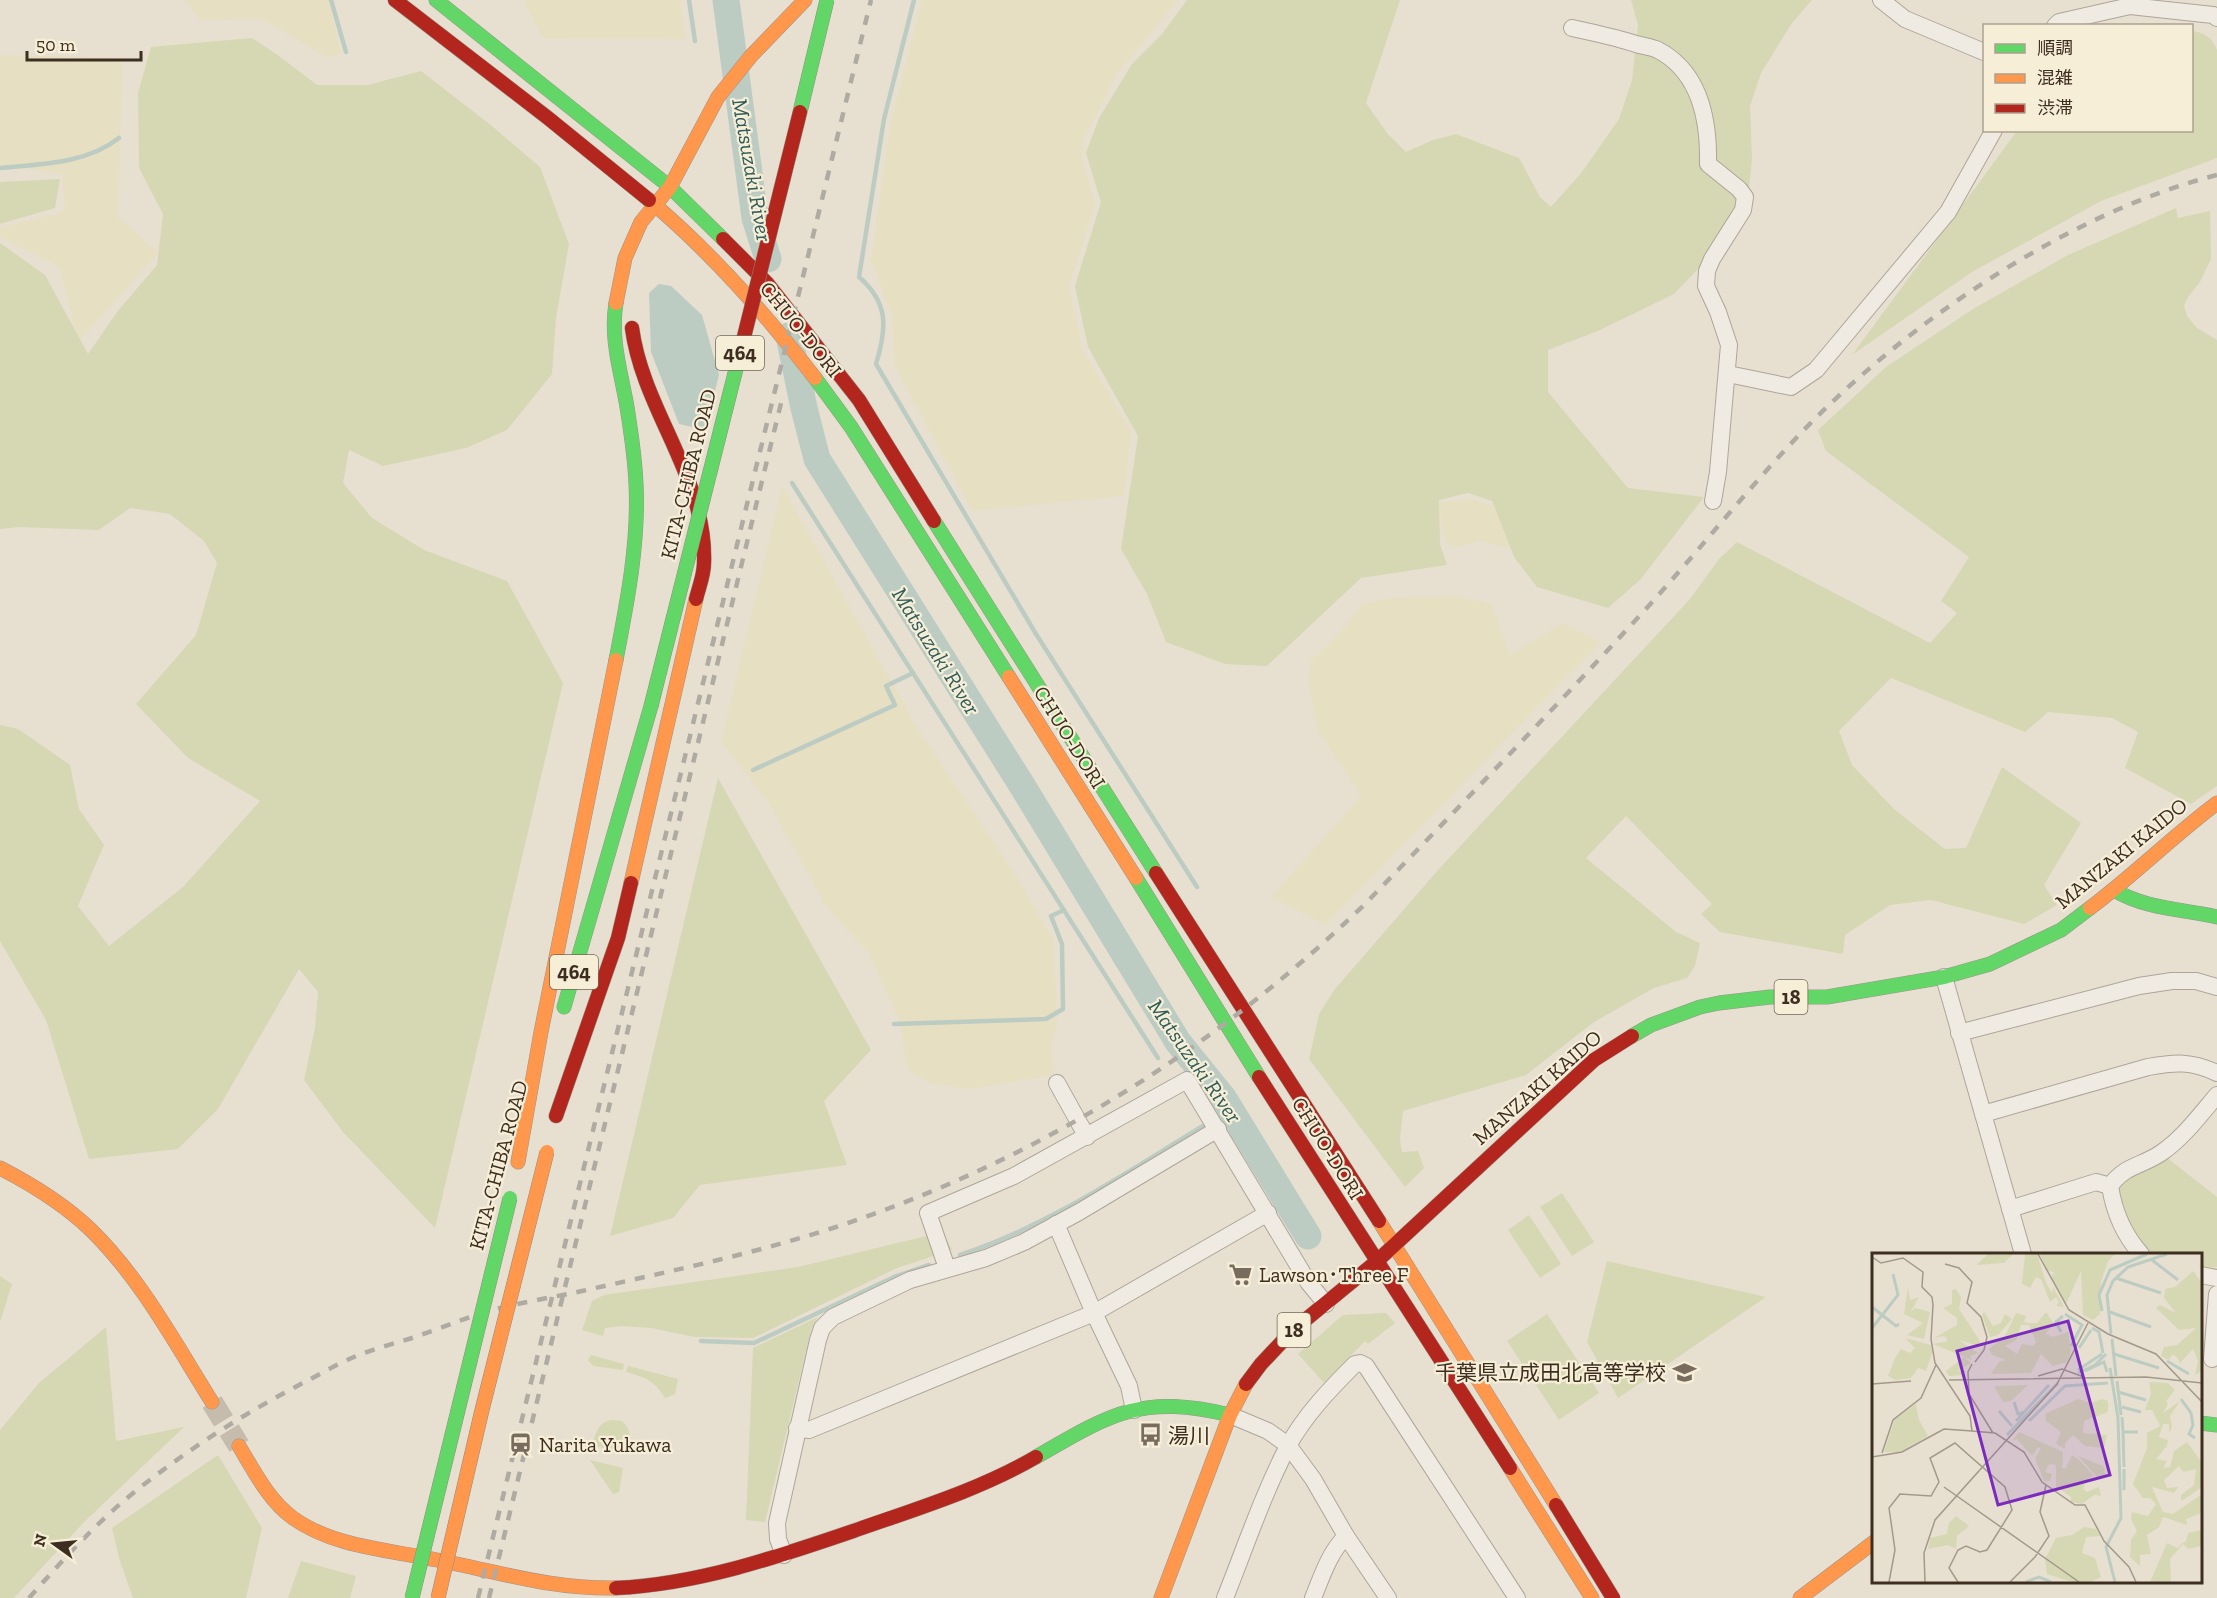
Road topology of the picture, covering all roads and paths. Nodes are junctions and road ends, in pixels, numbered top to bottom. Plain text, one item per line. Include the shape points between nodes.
1 (395, 0) edge
2 (436, 0) edge
3 (806, 0) edge
4 (827, 0) edge
5 (1881, 0) edge
6 (2151, 5) edge
7 (2217, 18) edge
8 (2057, 24) edge
9 (1572, 28) dead end
10 (1983, 52) edge
11 (1993, 132) edge
12 (670, 187) junction
13 (654, 206) junction
14 (652, 228) dead end
15 (632, 315) dead end
16 (1728, 374) junction
17 (1713, 501) dead end
18 (639, 748) junction
19 (2217, 802) edge
20 (2114, 890) junction
21 (2217, 917) edge
22 (601, 931) dead end
23 (590, 977) dead end
24 (1944, 977) junction
25 (2217, 987) edge
26 (561, 1017) dead end
27 (1959, 1033) junction
28 (554, 1039) dead end
29 (2217, 1073) edge
30 (1057, 1083) dead end
31 (2217, 1095) edge
32 (1983, 1114) junction
33 (1218, 1129) junction
34 (1087, 1137) junction
35 (548, 1148) dead end
36 (0, 1168) edge
37 (2110, 1186) junction
38 (511, 1193) dead end
39 (2010, 1209) junction
40 (1268, 1213) junction
41 (1056, 1224) junction
42 (1394, 1244) junction
43 (2023, 1253) edge
44 (2140, 1253) edge
45 (1377, 1262) junction
46 (947, 1268) junction
47 (2202, 1275) edge
48 (2217, 1278) edge
49 (2217, 1294) edge
50 (1326, 1304) junction
51 (1094, 1313) junction
52 (2210, 1359) edge
53 (212, 1402) tunnel mouth
54 (1134, 1410) junction
55 (1230, 1415) junction
56 (2202, 1423) edge
57 (2217, 1425) edge
58 (797, 1428) junction
59 (1288, 1445) junction
60 (239, 1446) tunnel mouth
61 (1346, 1536) junction
62 (1872, 1544) edge
63 (784, 1555) junction
64 (412, 1598) edge
65 (438, 1598) edge
66 (1161, 1598) edge
67 (1225, 1598) edge
68 (1313, 1598) edge
69 (1388, 1598) edge
70 (1517, 1598) edge
71 (1592, 1598) edge
72 (1613, 1598) edge
73 (1800, 1598) edge

1 - 13 main road, CHUO-DORI
2 - 12 main road, CHUO-DORI
3 - 12 main road via 751,56 718,97
4 - 18 main road, KITA-CHIBA ROAD / 464, bridge
5 - 10 street via 1905,19
6 - 7 street
6 - 8 street via 2130,6
9 - 16 street via 1658,50 1679,65 1695,88 1706,123 1708,164 1744,197 1743,210 1707,271 1706,286 1729,345
11 - 16 street via 1948,212 1816,370 1791,387
12 - 13 main road
12 - 42 main road, CHUO-DORI via 767,283 859,400 1058,720
13 - 14 main road
13 - 28 main road, KITA-CHIBA ROAD via 641,222 625,258 615,307 615,352 627,407 636,484 627,603 517,1167
13 - 45 main road, CHUO-DORI via 698,243 760,309 851,427
15 - 23 main road, KITA-CHIBA ROAD / 464, bridge via 633,349 694,492 703,532 704,565 618,938 555,1120
16 - 17 street
18 - 22 main road, KITA-CHIBA ROAD / 464 via 626,828
18 - 26 main road, KITA-CHIBA ROAD / 464
19 - 20 main road, MANZAKI KAIDO / 18
20 - 21 main road via 2134,903
20 - 24 main road, MANZAKI KAIDO / 18 via 2061,930 1990,964
24 - 27 street
24 - 42 main road, MANZAKI KAIDO / 18 via 1827,997 1770,997 1719,1003 1651,1025 1594,1060
25 - 27 street via 2196,981 2139,986
27 - 32 street
29 - 32 street via 2193,1063 2172,1063
30 - 34 street
31 - 37 street via 2161,1154 2118,1175
32 - 39 street
33 - 34 street via 1187,1080
33 - 40 street
33 - 41 street
34 - 46 street via 1014,1176 927,1213
35 - 65 main road, bridge
36 - 53 main road via 65,1207 99,1239 140,1290
37 - 39 street via 2096,1182
37 - 44 street via 2121,1224
38 - 64 main road, KITA-CHIBA ROAD, bridge
39 - 43 street
40 - 50 street via 1308,1282
40 - 51 street
41 - 46 street via 986,1258
41 - 51 street
42 - 45 main road, MANZAKI KAIDO / 18
42 - 72 main road, CHUO-DORI
45 - 50 main road, MANZAKI KAIDO / 18
45 - 71 main road, CHUO-DORI
46 - 58 street via 889,1290 833,1317 822,1328
47 - 48 street
49 - 52 street
50 - 55 main road, MANZAKI KAIDO / 18 via 1293,1330 1268,1357 1243,1388
51 - 54 street via 1129,1386
51 - 58 street via 809,1430
54 - 55 main road via 1178,1405
54 - 63 main road via 1108,1418 1002,1475
55 - 59 street via 1268,1431
55 - 66 main road, MANZAKI KAIDO / 18
56 - 57 main road
58 - 63 street via 777,1523
59 - 61 street
59 - 67 street
59 - 70 street via 1329,1390 1355,1364 1366,1366
60 - 63 main road via 274,1499 294,1519 321,1532 534,1582 581,1587 651,1585
61 - 68 street via 1325,1568
61 - 69 street
62 - 73 main road

